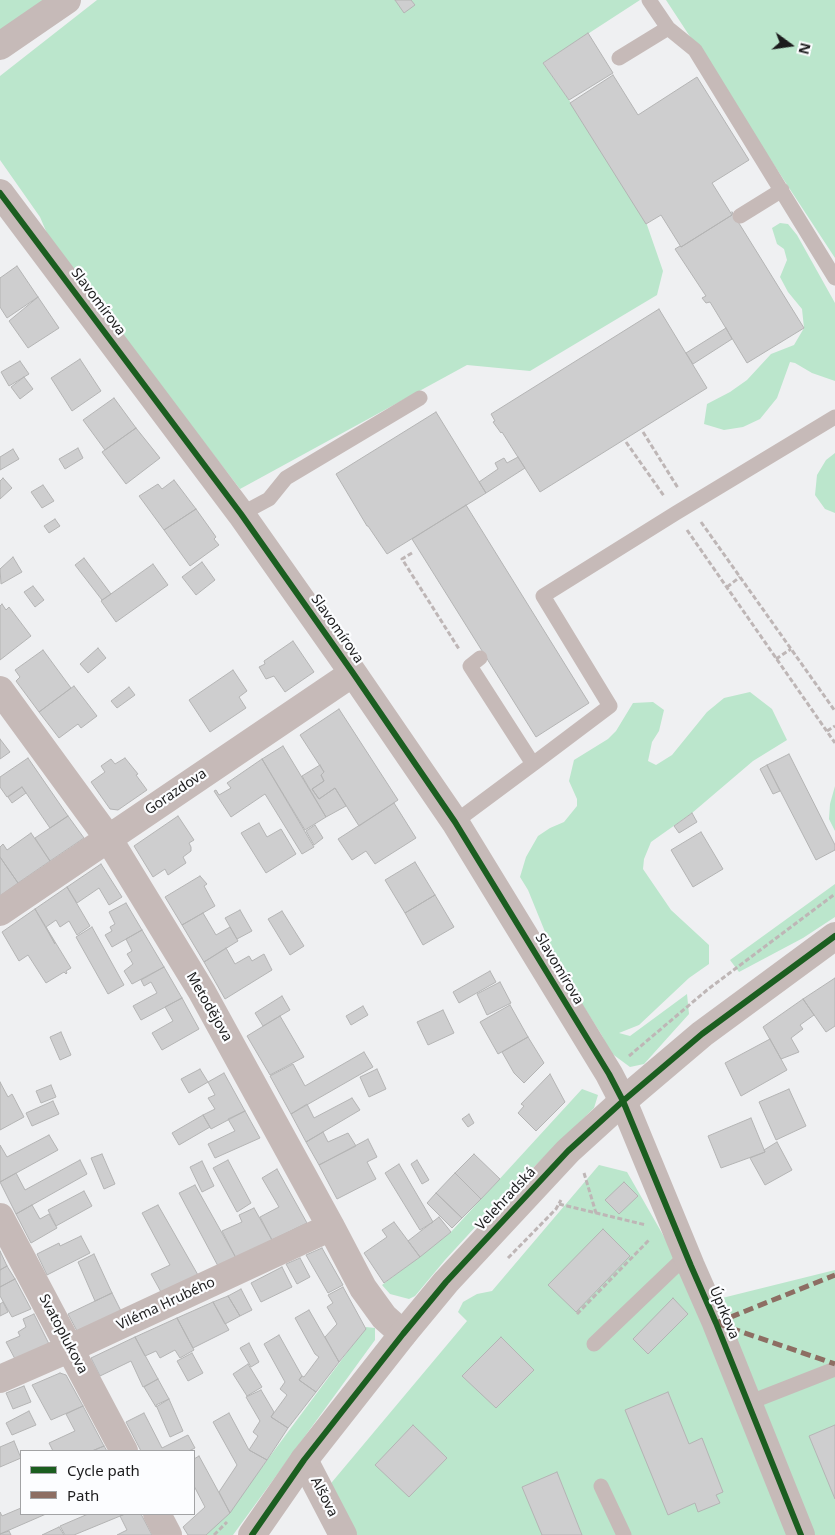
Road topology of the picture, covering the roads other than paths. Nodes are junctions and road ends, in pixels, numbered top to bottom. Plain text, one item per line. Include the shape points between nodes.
1 (67, 0) edge
2 (649, 0) edge
3 (668, 28) junction
4 (0, 46) edge
5 (619, 58) dead end
6 (782, 190) junction
7 (0, 193) edge
8 (740, 216) dead end
9 (835, 278) edge
10 (420, 398) dead end
11 (835, 417) edge
12 (241, 514) junction
13 (475, 662) road end
14 (353, 673) junction
15 (0, 690) edge
16 (533, 764) junction
17 (455, 822) junction
18 (108, 838) junction
19 (0, 912) edge
20 (835, 936) edge
21 (623, 1101) junction
22 (0, 1217) edge
23 (331, 1227) junction
24 (687, 1255) junction
25 (403, 1334) junction
26 (594, 1344) dead end
27 (71, 1348) junction
28 (835, 1369) edge
29 (0, 1379) edge
30 (748, 1403) junction
31 (123, 1450) edge
32 (304, 1460) junction
33 (601, 1486) dead end
34 (158, 1515) edge
35 (168, 1535) edge
36 (252, 1535) edge
37 (343, 1535) edge
38 (624, 1535) edge
39 (801, 1535) edge

1 - 4 street
2 - 3 lane
3 - 5 lane
3 - 6 lane via 695,50
6 - 8 lane
6 - 9 lane
7 - 12 street, Slavomírova
10 - 12 lane via 286,478 269,499
11 - 16 lane via 543,596 610,706
12 - 14 street, Slavomírova
13 - 16 lane
14 - 17 street, Slavomírova
14 - 18 street, Gorazdova
15 - 18 street, Metodějova
16 - 17 lane
17 - 21 street, Slavomírova
18 - 19 street, Gorazdova
18 - 23 street, Metodějova via 202,992
20 - 21 street, Velehradská via 702,1034
21 - 24 street, Úprkova
21 - 25 street, Velehradská via 541,1180 446,1282
22 - 27 street, Svatoplukova
23 - 25 street, Metodějova via 362,1288 384,1318
23 - 27 street, Viléma Hrubého
24 - 26 lane
24 - 30 street, Úprkova
25 - 32 street, Velehradská
27 - 29 street, Viléma Hrubého
27 - 31 street, Svatoplukova
28 - 30 lane
30 - 39 street, Úprkova
32 - 36 street, Velehradská
32 - 37 street, Alšova
33 - 38 lane
34 - 35 street

